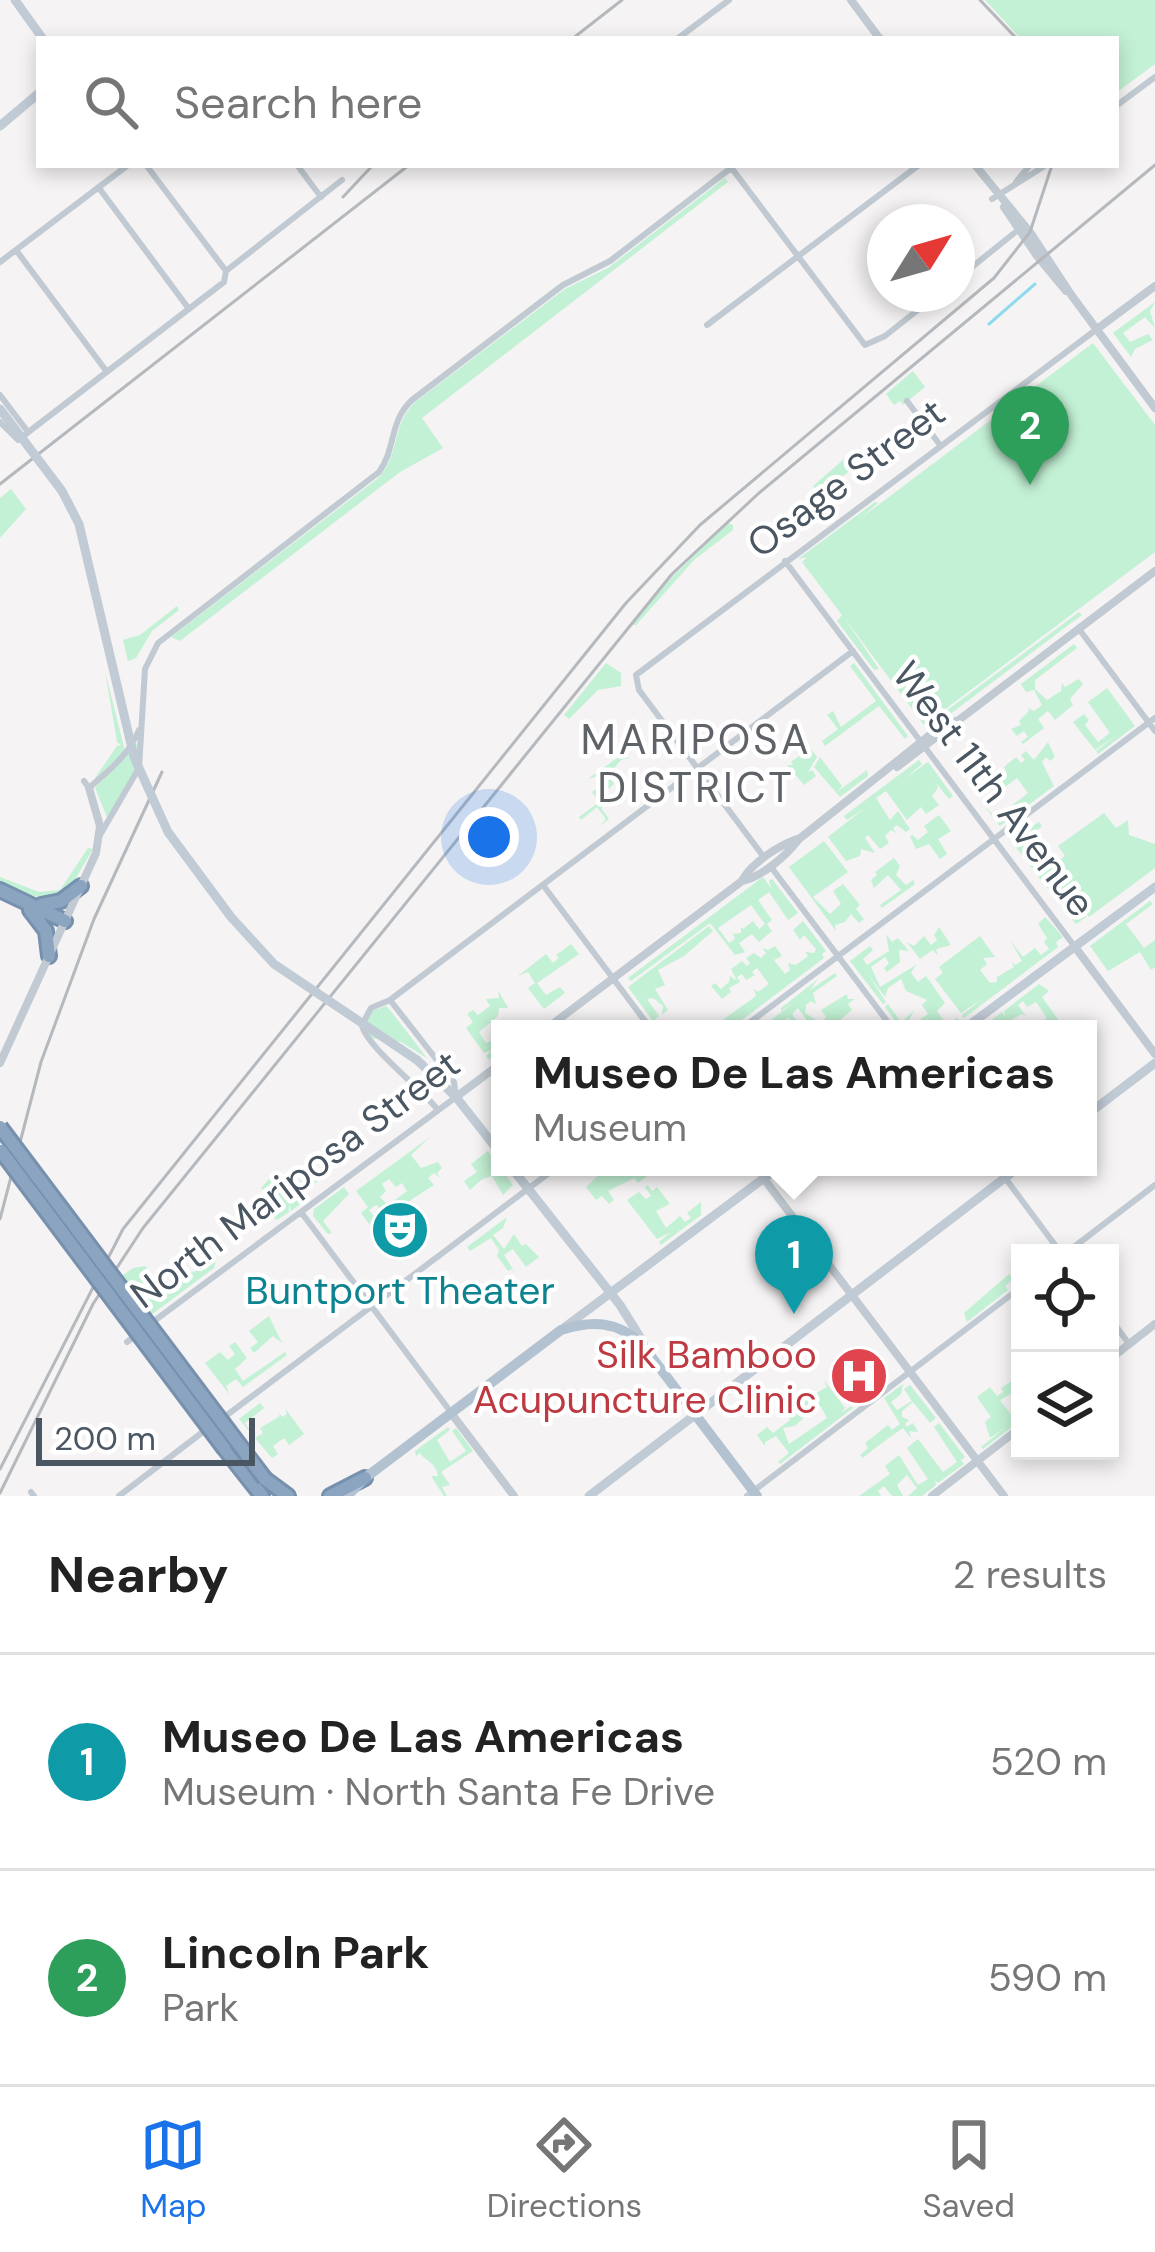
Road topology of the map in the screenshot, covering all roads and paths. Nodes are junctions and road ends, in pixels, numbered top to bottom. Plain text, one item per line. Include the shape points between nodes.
1 (15, 0) edge
2 (729, 0) edge
3 (851, 0) edge
4 (25, 6) edge
5 (41, 36) edge
6 (681, 36) edge
7 (878, 36) edge
8 (1155, 77) edge
9 (36, 96) edge
10 (1119, 104) edge
11 (0, 126) edge
12 (124, 168) edge
13 (148, 168) edge
14 (299, 168) edge
15 (727, 168) edge
16 (731, 168) edge
17 (915, 168) edge
18 (977, 168) edge
19 (1028, 168) edge
20 (1041, 168) edge
21 (342, 180) dead end
22 (1016, 182) junction
23 (98, 188) junction
24 (321, 197) junction
25 (995, 197) junction
26 (1018, 230) junction
27 (16, 250) junction
28 (798, 257) junction
29 (0, 262) edge
30 (975, 265) edge
31 (226, 271) junction
32 (1155, 286) edge
33 (1072, 296) junction
34 (189, 309) junction
35 (915, 312) edge
36 (707, 325) dead end
37 (1096, 329) junction
38 (107, 372) junction
39 (0, 395) edge
40 (907, 401) dead end
41 (1155, 408) edge
42 (0, 409) edge
43 (0, 422) edge
44 (28, 433) junction
45 (940, 446) junction
46 (785, 561) junction
47 (1155, 572) edge
48 (1078, 629) junction
49 (853, 651) junction
50 (1152, 720) edge
51 (140, 727) junction
52 (1155, 731) edge
53 (924, 745) junction
54 (697, 768) junction
55 (87, 785) joint
56 (100, 835) junction
57 (994, 839) junction
58 (768, 862) junction
59 (543, 885) junction
60 (82, 886) junction
61 (1155, 887) edge
62 (0, 894) edge
63 (26, 904) junction
64 (65, 921) junction
65 (1075, 947) junction
66 (49, 956) junction
67 (838, 956) junction
68 (613, 979) junction
69 (390, 1000) junction
70 (558, 1020) edge
71 (644, 1020) edge
72 (753, 1020) edge
73 (886, 1020) edge
74 (976, 1020) edge
75 (1155, 1058) edge
76 (0, 1064) edge
77 (491, 1071) edge
78 (456, 1097) junction
79 (1097, 1106) edge
80 (438, 1110) junction
81 (0, 1127) edge
82 (491, 1142) edge
83 (0, 1149) edge
84 (518, 1176) edge
85 (545, 1176) edge
86 (762, 1176) edge
87 (768, 1176) edge
88 (1008, 1176) edge
89 (1005, 1178) junction
90 (764, 1179) junction
91 (1155, 1185) edge
92 (528, 1189) junction
93 (301, 1212) junction
94 (1056, 1244) edge
95 (1075, 1244) edge
96 (610, 1293) junction
97 (851, 1295) junction
98 (1011, 1295) edge
99 (371, 1306) junction
100 (1155, 1324) edge
101 (561, 1330) junction
102 (1119, 1330) edge
103 (127, 1342) dead end
104 (1130, 1344) junction
105 (649, 1352) junction
106 (1119, 1352) edge
107 (910, 1372) junction
108 (451, 1413) junction
109 (696, 1414) junction
110 (1011, 1435) edge
111 (224, 1448) junction
112 (977, 1461) junction
113 (365, 1478) junction
114 (753, 1494) edge
115 (118, 1496) edge
116 (258, 1496) edge
117 (288, 1496) edge
118 (330, 1496) edge
119 (347, 1496) edge
120 (514, 1496) edge
121 (589, 1496) edge
122 (932, 1496) edge
123 (1004, 1496) edge

1 - 4 main road
2 - 6 street
3 - 7 street
4 - 5 main road
8 - 10 street
9 - 11 main road
12 - 23 street
13 - 31 street
14 - 24 street
15 - 51 street via 405,406 379,472 156,645 145,669
16 - 28 street
17 - 28 street
18 - 25 street
19 - 22 street
20 - 22 street
21 - 24 street
22 - 25 street
23 - 27 street
23 - 34 street
24 - 31 street
25 - 26 street
25 - 33 street via 1030,232
26 - 30 street
26 - 33 street
27 - 29 street
27 - 38 street
28 - 35 street via 865,346
28 - 36 street
31 - 34 street via 224,282
32 - 37 street, Osage Street
33 - 37 street
34 - 38 street
37 - 41 street
37 - 45 street, Osage Street
38 - 44 street
39 - 44 street
40 - 45 street
42 - 78 main road, bridge via 80,524 132,748 168,832 274,964 416,1060
43 - 44 street via 14,440
45 - 46 street, Osage Street
46 - 49 street, West 11th Avenue
46 - 54 street, Osage Street via 635,679
47 - 48 street
48 - 50 street
48 - 53 street
49 - 53 street, West 11th Avenue
49 - 54 street
50 - 52 street
50 - 57 street
51 - 55 street via 124,756
51 - 56 street via 137,776
53 - 57 street, West 11th Avenue
53 - 58 street
54 - 58 street
54 - 59 street
55 - 56 street
56 - 60 street
57 - 65 street, West 11th Avenue
57 - 67 street
58 - 67 street
58 - 68 street
59 - 68 street
59 - 69 street
60 - 63 highway via 55,904
60 - 64 street
61 - 65 main road
62 - 63 highway
63 - 64 highway
63 - 66 highway via 46,931
64 - 66 street
65 - 74 main road
65 - 75 street, West 11th Avenue
66 - 76 street
67 - 72 street
67 - 73 street
68 - 70 street
68 - 71 street
69 - 78 street via 454,1082
69 - 80 street via 366,1014 363,1035
75 - 79 main road
77 - 78 street, North Mariposa Street
78 - 80 street, North Mariposa Street
78 - 82 main road
80 - 93 street, North Mariposa Street
81 - 117 highway, bridge via 265,1479
83 - 111 highway, bridge
84 - 92 main road
85 - 92 street
86 - 90 street
87 - 90 main road
88 - 89 main road
89 - 94 street
89 - 97 main road
90 - 96 main road
90 - 97 street
91 - 95 street
92 - 96 main road
92 - 99 street
93 - 99 street
93 - 103 street, North Mariposa Street
96 - 101 main road
96 - 105 main road
97 - 107 street
97 - 109 main road
98 - 107 street
99 - 108 street
99 - 115 street
100 - 104 street
101 - 105 main road via 610,1324
101 - 108 main road
102 - 104 street
104 - 106 street
105 - 109 main road
107 - 112 street
107 - 114 street
108 - 113 main road
108 - 120 street
109 - 114 main road
109 - 121 main road
110 - 112 street
111 - 116 highway
111 - 116 highway
112 - 122 street
112 - 123 street
113 - 118 highway
113 - 119 main road

